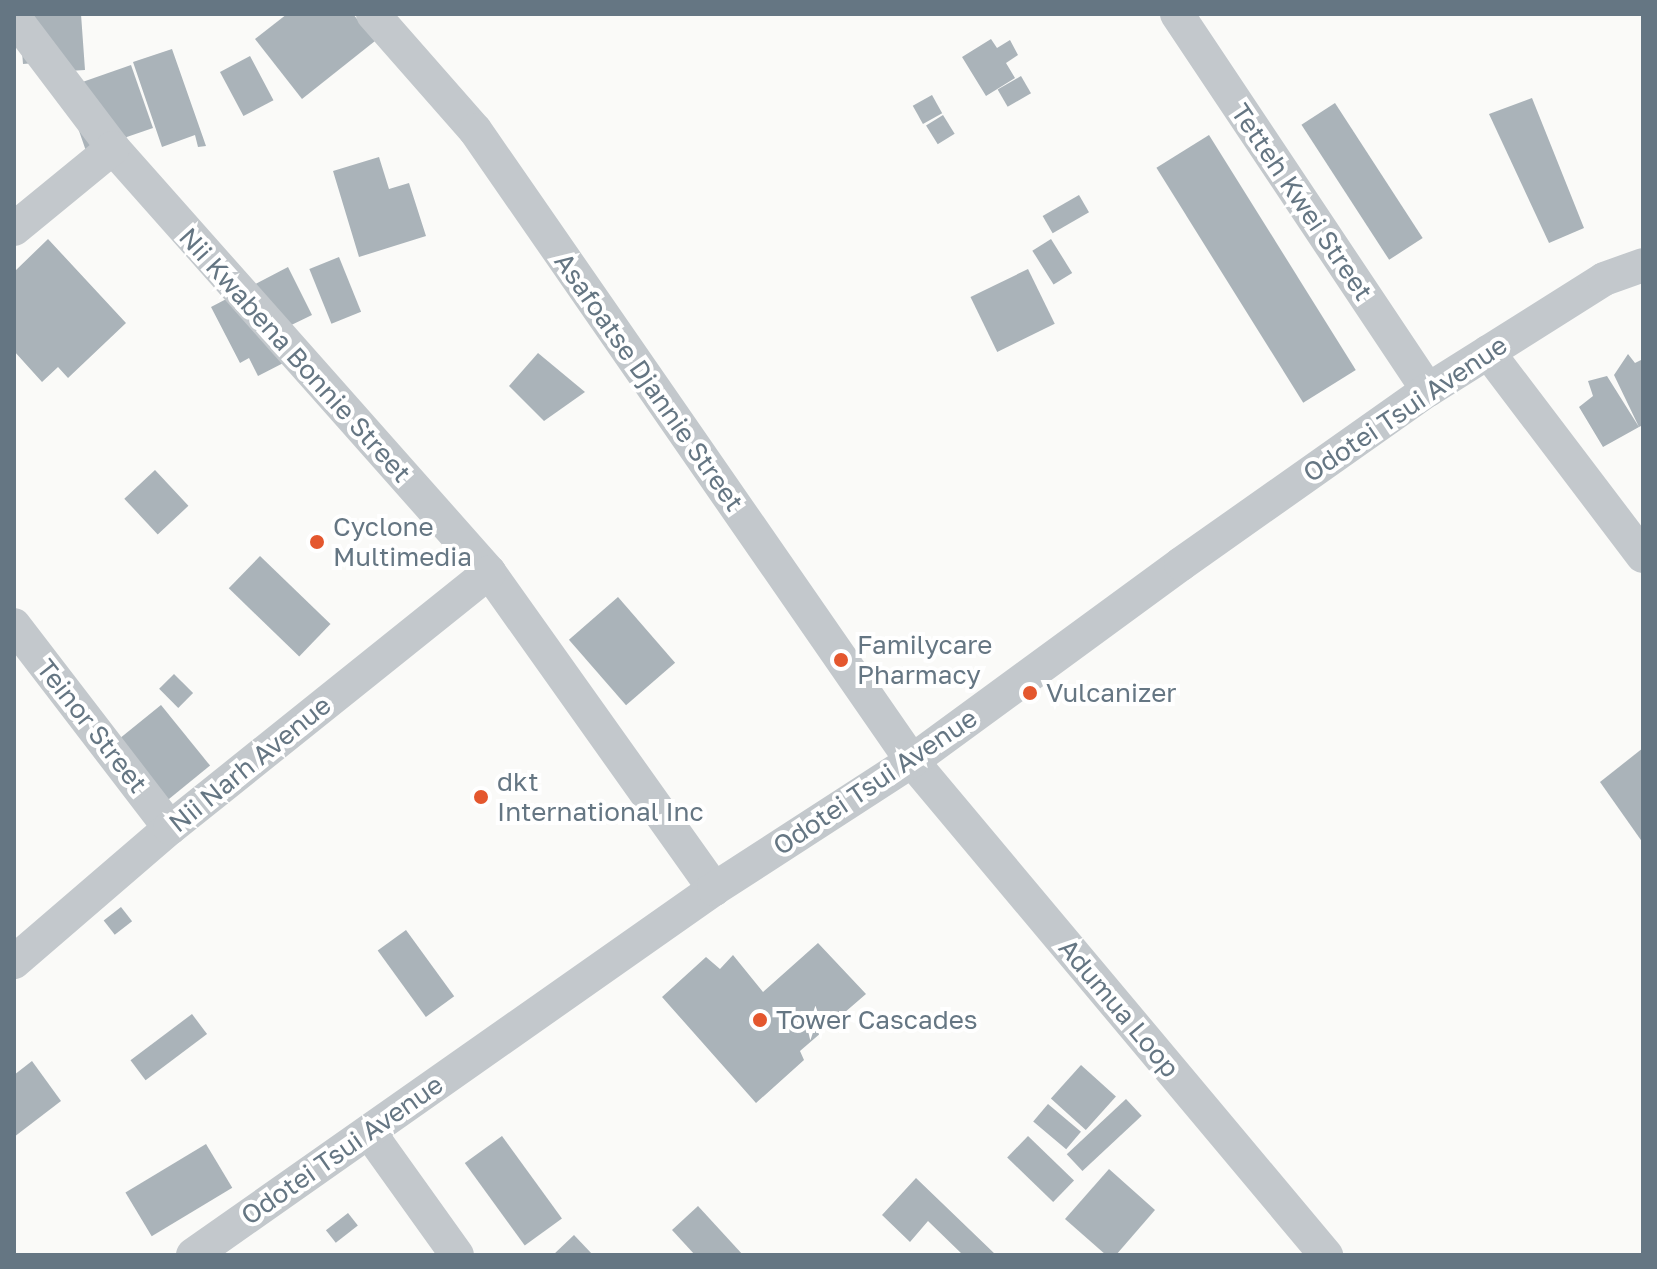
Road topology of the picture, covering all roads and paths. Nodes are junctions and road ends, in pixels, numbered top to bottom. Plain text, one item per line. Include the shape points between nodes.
1 (373, 14) edge
2 (1177, 14) edge
3 (14, 17) edge
4 (113, 148) junction
5 (14, 229) edge
6 (1643, 265) edge
7 (1488, 352) junction
8 (1428, 390) junction
9 (1643, 556) edge
10 (489, 572) junction
11 (14, 625) edge
12 (912, 761) junction
13 (170, 828) junction
14 (714, 889) junction
15 (14, 962) edge
16 (369, 1132) junction
17 (193, 1255) edge
18 (457, 1255) edge
19 (1326, 1255) edge

1 - 12 street, Asafoatse Djannie Street via 475,130
2 - 8 street, Tetteh Kwei Street
3 - 4 street, Nii Kwabena Bonnie Street
4 - 5 street
4 - 10 street, Nii Kwabena Bonnie Street
6 - 7 street, Odotei Tsui Avenue via 1604,279
7 - 8 street, Odotei Tsui Avenue
7 - 9 street
8 - 12 street, Odotei Tsui Avenue
10 - 13 street, Nii Narh Avenue
10 - 14 street, Nii Kwabena Bonnie Street
11 - 13 street, Teinor Street
12 - 14 street, Odotei Tsui Avenue
12 - 19 street, Adumua Loop
13 - 15 street, Nii Narh Avenue
14 - 16 street, Odotei Tsui Avenue
16 - 17 street, Odotei Tsui Avenue
16 - 18 street

